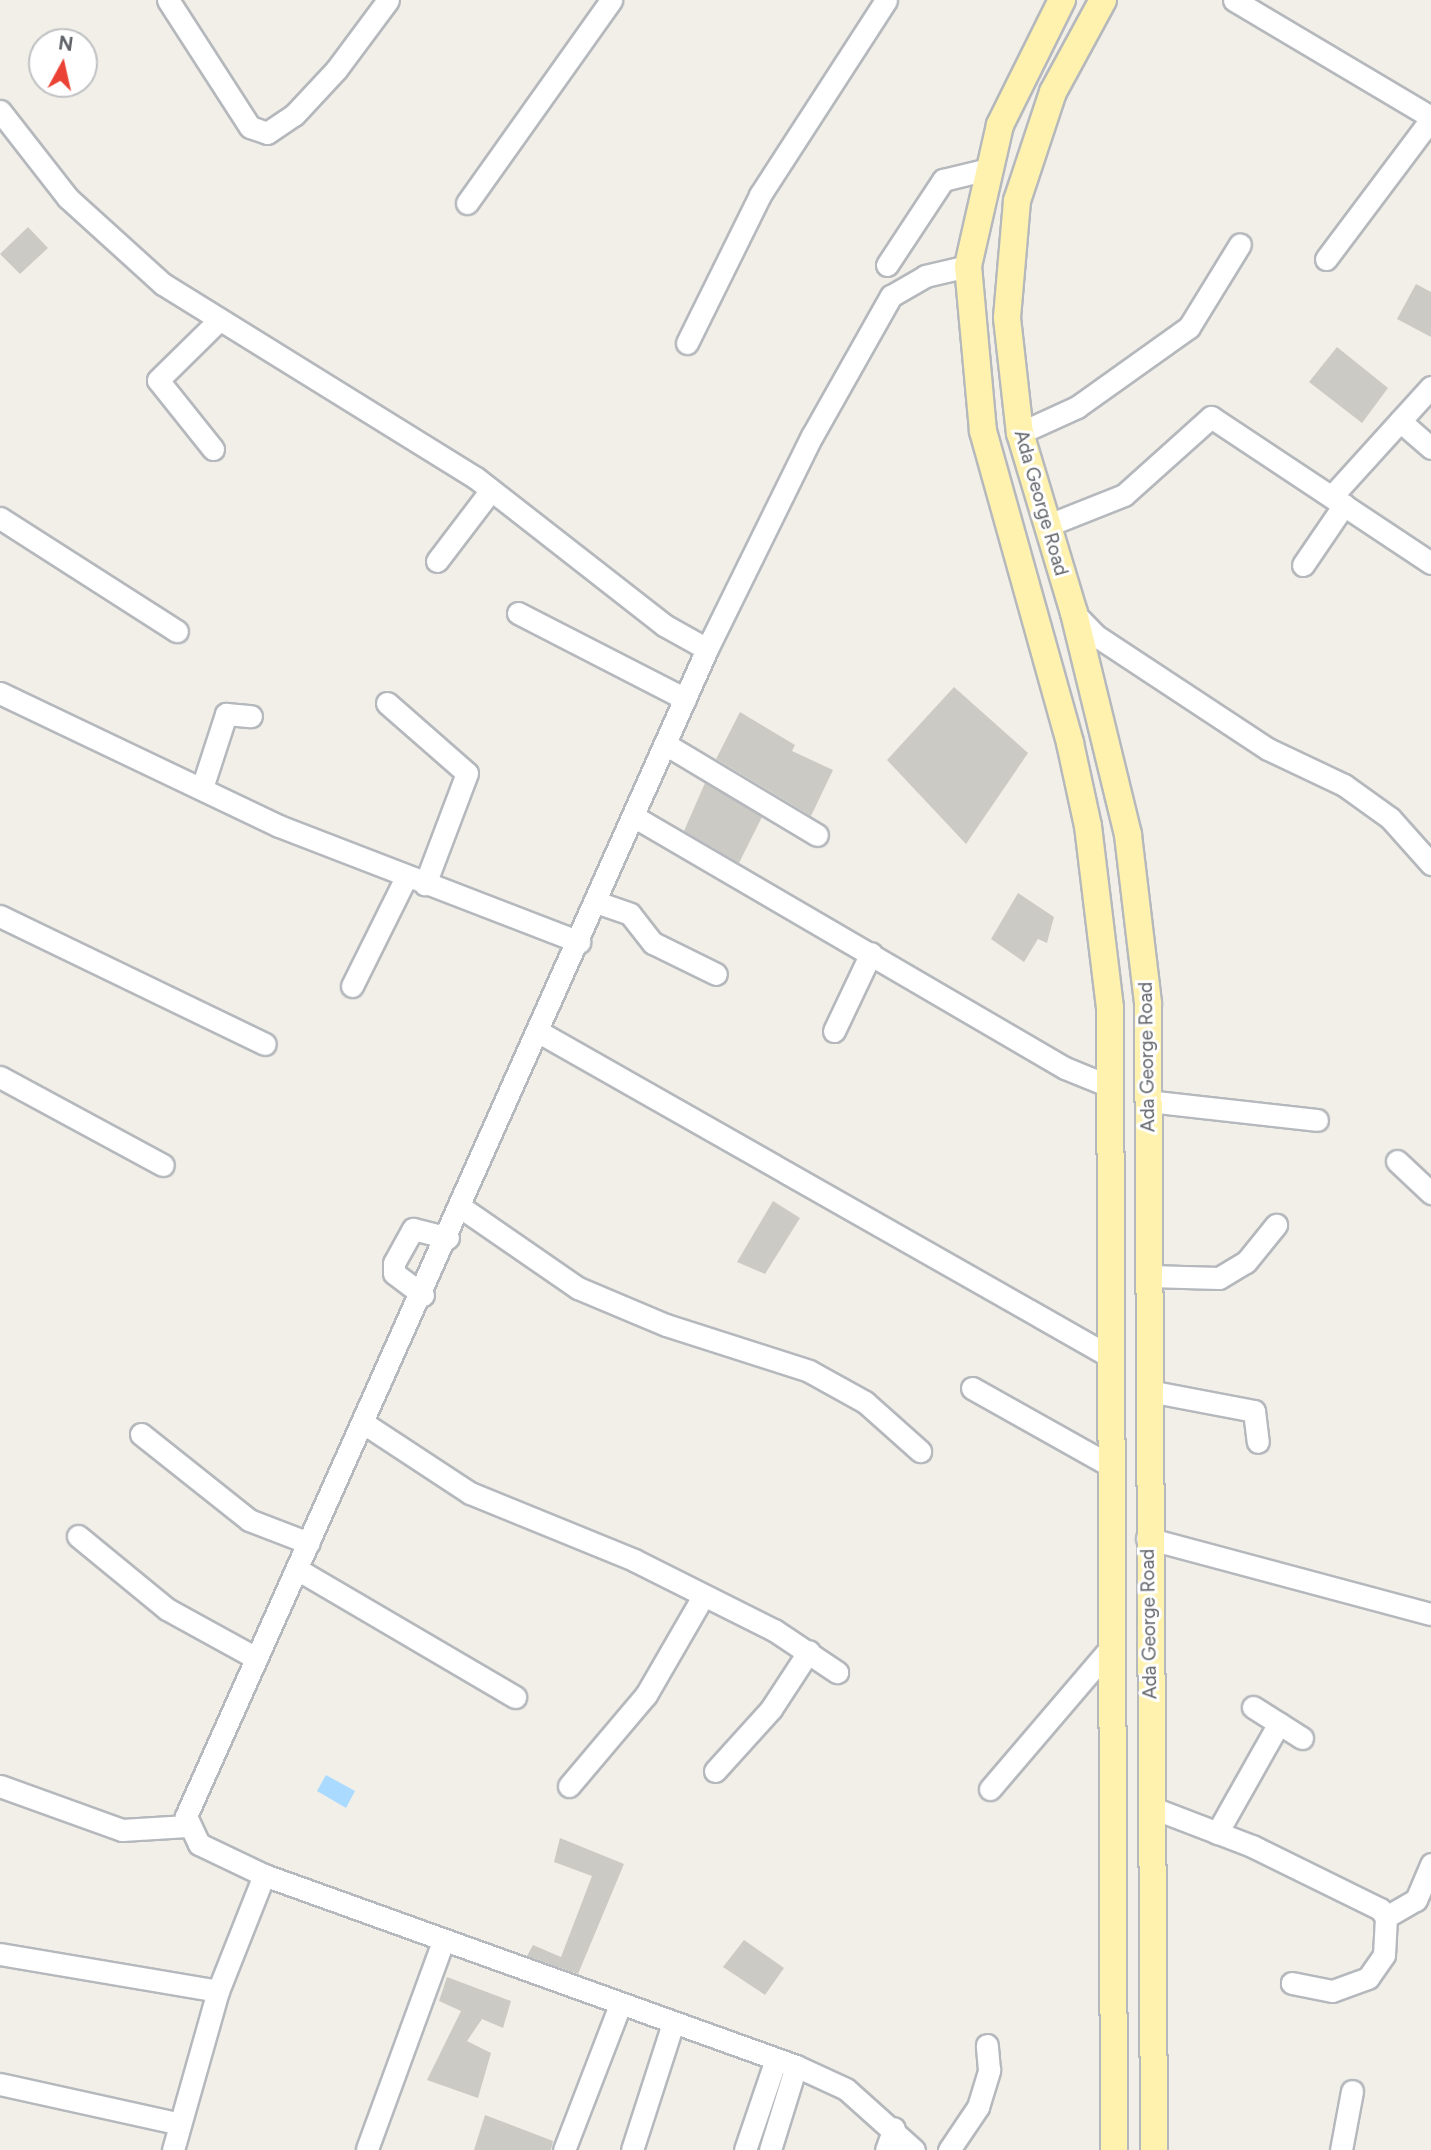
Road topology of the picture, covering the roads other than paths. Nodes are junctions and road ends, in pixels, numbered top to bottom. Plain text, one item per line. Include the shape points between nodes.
1 (168, 0) edge
2 (388, 0) edge
3 (611, 0) edge
4 (886, 0) edge
5 (1062, 0) edge
6 (1103, 0) edge
7 (1234, 0) edge
8 (0, 111) edge
9 (1431, 118) edge
10 (988, 169) junction
11 (467, 202) dead end
12 (1240, 244) dead end
13 (1326, 259) dead end
14 (887, 265) dead end
15 (968, 266) junction
16 (218, 321) junction
17 (687, 343) dead end
18 (1431, 387) edge
19 (1400, 421) junction
20 (1020, 433) junction
21 (1431, 448) edge
22 (213, 449) dead end
23 (491, 490) junction
24 (1338, 501) junction
25 (0, 518) edge
26 (1046, 526) junction
27 (437, 561) dead end
28 (1431, 563) edge
29 (1303, 565) dead end
30 (518, 613) dead end
31 (1074, 613) junction
32 (177, 631) dead end
33 (707, 649) junction
34 (0, 693) edge
35 (685, 699) junction
36 (387, 703) dead end
37 (251, 716) dead end
38 (664, 744) junction
39 (202, 788) junction
40 (633, 816) junction
41 (817, 835) dead end
42 (1431, 864) edge
43 (416, 881) junction
44 (596, 902) junction
45 (0, 916) edge
46 (579, 942) junction
47 (871, 953) junction
48 (716, 974) dead end
49 (352, 986) dead end
50 (834, 1031) dead end
51 (539, 1032) junction
52 (265, 1044) dead end
53 (0, 1077) edge
54 (1109, 1086) junction
55 (1148, 1101) junction
56 (1317, 1119) dead end
57 (1396, 1161) dead end
58 (163, 1165) dead end
59 (1431, 1193) edge
60 (461, 1208) junction
61 (1276, 1225) dead end
62 (449, 1238) junction
63 (1149, 1276) junction
64 (423, 1295) junction
65 (1111, 1357) junction
66 (972, 1388) dead end
67 (1149, 1391) junction
68 (365, 1424) junction
69 (141, 1434) dead end
70 (1258, 1442) dead end
71 (920, 1451) dead end
72 (1113, 1466) junction
73 (78, 1536) dead end
74 (1147, 1538) junction
75 (309, 1543) junction
76 (297, 1569) junction
77 (702, 1598) junction
78 (1431, 1614) edge
79 (1113, 1645) junction
80 (808, 1651) junction
81 (256, 1658) junction
82 (837, 1672) dead end
83 (515, 1697) dead end
84 (1253, 1707) dead end
85 (1279, 1723) junction
86 (1302, 1738) dead end
87 (715, 1771) dead end
88 (0, 1786) edge
89 (569, 1786) dead end
90 (990, 1789) dead end
91 (1153, 1808) junction
92 (187, 1826) junction
93 (1217, 1833) junction
94 (1431, 1864) edge
95 (264, 1875) junction
96 (1386, 1917) junction
97 (443, 1941) junction
98 (0, 1954) edge
99 (1292, 1983) dead end
100 (218, 1991) junction
101 (620, 2005) junction
102 (673, 2024) junction
103 (987, 2045) dead end
104 (786, 2062) junction
105 (0, 2084) edge
106 (1352, 2091) dead end
107 (180, 2124) junction
108 (894, 2128) junction
109 (367, 2149) edge
110 (173, 2150) edge
111 (564, 2150) edge
112 (632, 2150) edge
113 (745, 2150) edge
114 (770, 2150) edge
115 (886, 2150) edge
116 (914, 2150) edge
117 (949, 2150) edge
118 (1114, 2150) edge
119 (1154, 2150) edge
120 (1341, 2150) edge

1 - 2 street via 250,127 267,133 294,116 336,71
3 - 11 street
4 - 17 street via 760,195
5 - 10 main road, Ada George Road via 1014,90
6 - 20 main road, Ada George Road via 1054,92 1015,213 1007,318
7 - 9 street
8 - 16 street via 108,237
9 - 13 street
10 - 14 street via 943,180
10 - 15 main road, Ada George Road
12 - 20 street via 1189,327 1077,407
15 - 33 street via 907,284 879,313
15 - 54 main road, Ada George Road via 983,431 1088,826 1110,1008
16 - 22 street via 158,380
16 - 23 street
18 - 19 street
19 - 21 street
19 - 24 street
20 - 26 main road, Ada George Road
23 - 27 street
23 - 33 street via 654,618
24 - 26 street via 1211,417 1124,495
24 - 28 street
24 - 29 street
25 - 32 street
26 - 31 main road, Ada George Road
30 - 35 street
31 - 42 street via 1095,635 1257,743 1344,785 1390,818
31 - 55 main road, Ada George Road via 1138,895
33 - 35 street
34 - 39 street
35 - 38 street
36 - 43 street via 467,773
37 - 39 street via 226,714
38 - 40 street
38 - 41 street
39 - 43 street
40 - 44 street
40 - 47 street
43 - 46 street
43 - 49 street
44 - 46 street
44 - 48 street via 630,914 653,943
45 - 52 street
46 - 51 street
47 - 50 street
47 - 54 street via 1065,1068
51 - 60 street
51 - 65 street
53 - 58 street
54 - 65 main road, Ada George Road
55 - 56 street
55 - 63 main road, Ada George Road
57 - 59 street
60 - 62 street
60 - 71 street via 578,1287 666,1325 809,1371 864,1402
61 - 63 street via 1246,1262 1219,1278
62 - 64 street
62 - 64 street via 413,1229 394,1263 394,1273
63 - 67 main road, Ada George Road
64 - 68 street
65 - 72 main road, Ada George Road
66 - 72 street
67 - 70 street via 1254,1411
67 - 74 main road, Ada George Road
68 - 75 street
68 - 77 street via 470,1493 634,1560
69 - 75 street via 249,1520
72 - 79 main road, Ada George Road
73 - 81 street via 167,1609
74 - 78 street
74 - 91 main road, Ada George Road
75 - 76 street
76 - 81 street
76 - 83 street
77 - 80 street
77 - 89 street via 646,1695
79 - 90 street
79 - 118 main road, Ada George Road
80 - 82 street
80 - 87 street via 771,1709
81 - 92 street via 188,1806
84 - 85 street
85 - 86 street
85 - 93 street
88 - 92 street via 122,1830
91 - 93 street
91 - 119 main road, Ada George Road
92 - 95 street via 199,1844
93 - 96 street via 1371,1902
94 - 96 street via 1416,1900
95 - 97 street
95 - 100 street
96 - 99 street via 1384,1955 1368,1978 1332,1991
97 - 101 street
97 - 109 street
98 - 100 street
100 - 107 street
101 - 102 street
101 - 111 street
102 - 104 street
102 - 112 street
103 - 117 street via 989,2070 978,2107
104 - 108 street via 846,2090
104 - 113 street
104 - 114 street
105 - 107 street
106 - 120 street
107 - 110 street
108 - 115 street
108 - 116 street

